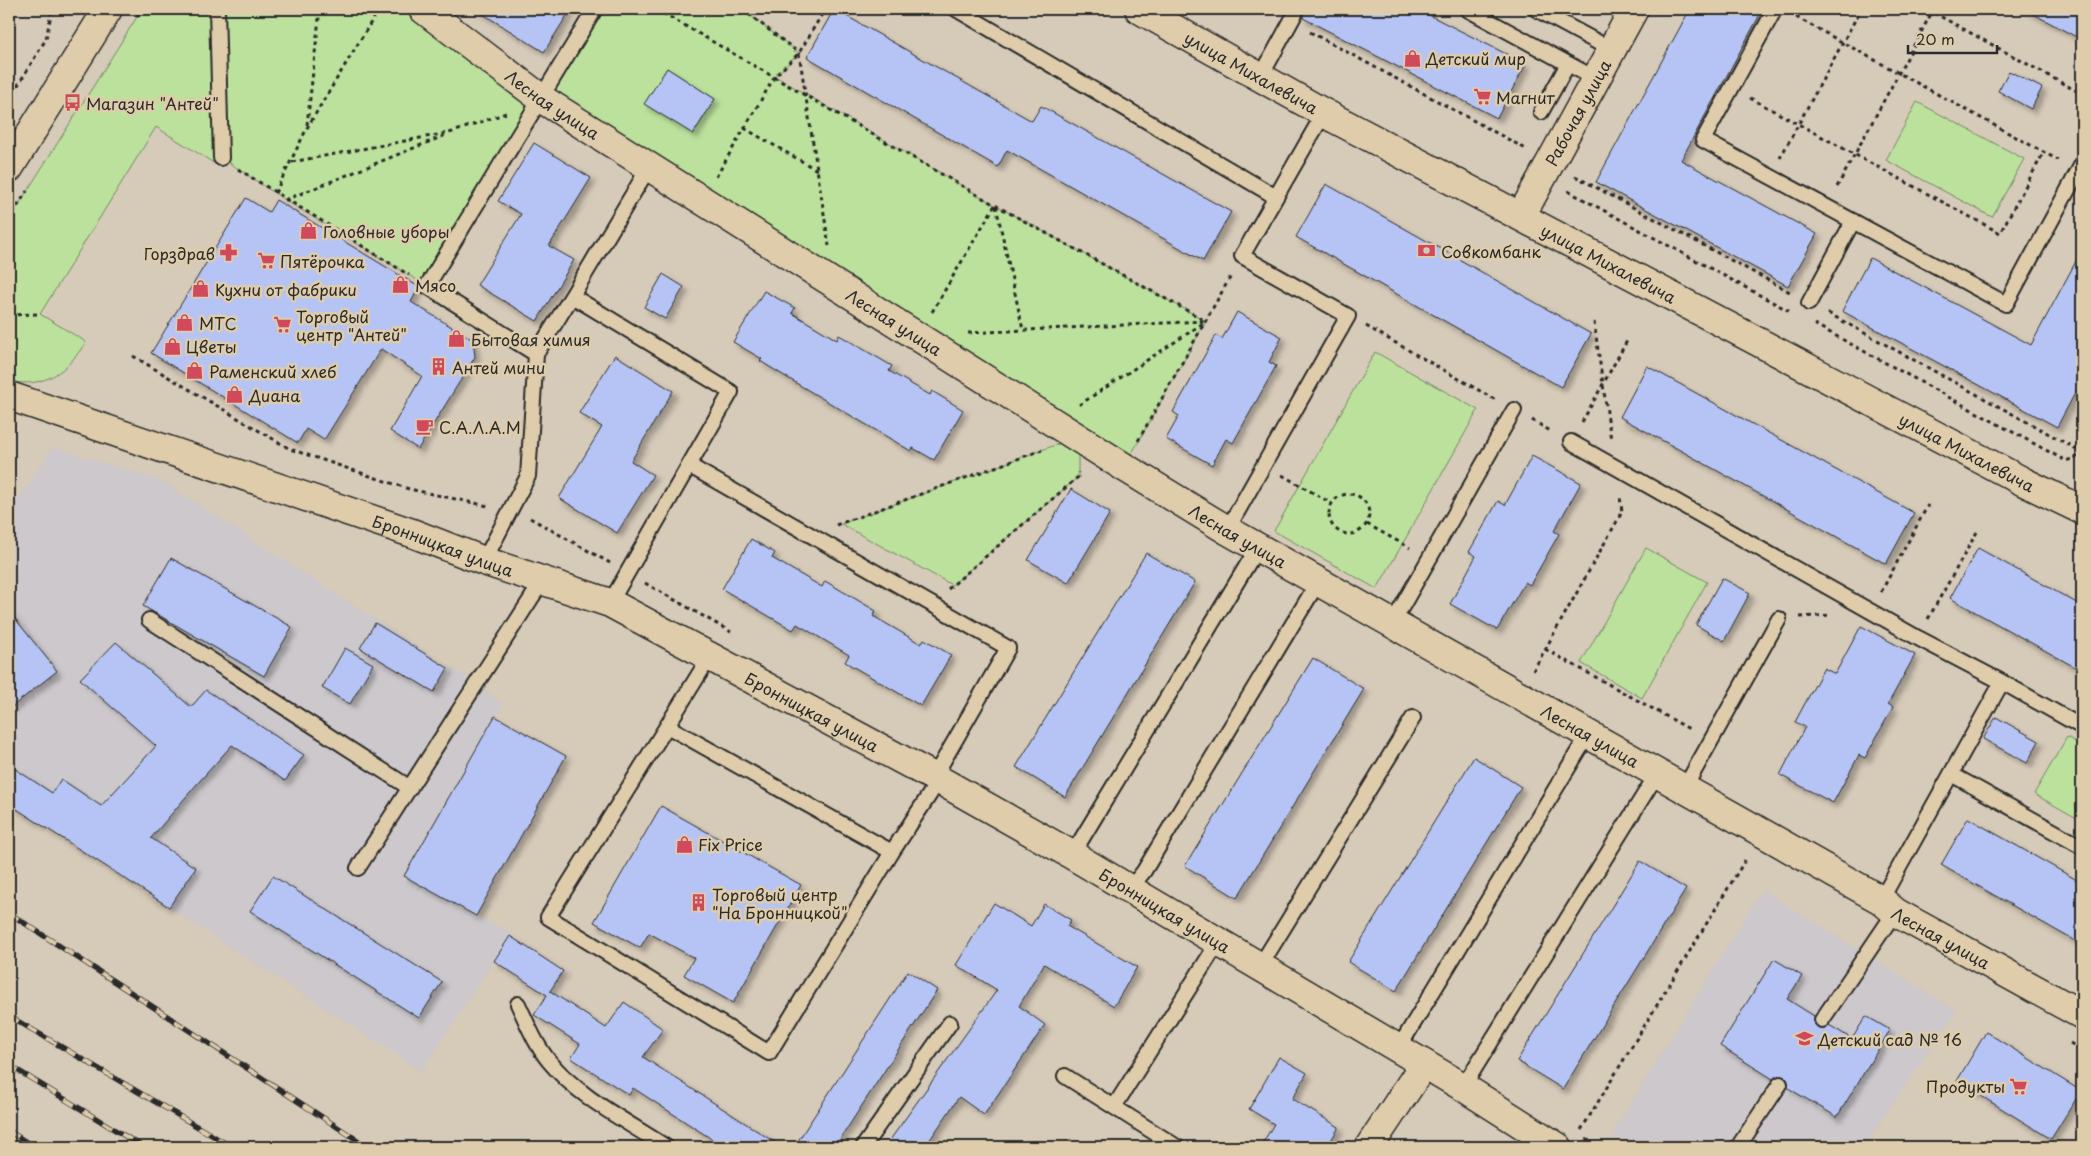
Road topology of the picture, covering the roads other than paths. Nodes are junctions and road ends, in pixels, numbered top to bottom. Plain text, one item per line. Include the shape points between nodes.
1 (108, 9) edge
2 (217, 9) edge
3 (595, 9) edge
4 (956, 9) edge
5 (1139, 9) edge
6 (1467, 9) edge
7 (1536, 9) edge
8 (1634, 9) edge
9 (1782, 11) edge
10 (439, 14) edge
11 (1293, 18) road end
12 (1612, 50) junction
13 (1568, 64) junction
14 (1260, 78) junction
15 (1596, 79) junction
16 (542, 99) junction
17 (1541, 112) dead end
18 (1324, 113) junction
19 (12, 156) edge
20 (221, 158) road end
21 (649, 167) junction
22 (2080, 168) edge
23 (1276, 197) junction
24 (1521, 216) junction
25 (1853, 221) junction
26 (572, 296) junction
27 (1809, 303) road end
28 (536, 354) junction
29 (9, 396) edge
30 (1514, 410) road end
31 (1571, 442) road end
32 (690, 466) junction
33 (2081, 508) edge
34 (1227, 530) junction
35 (1258, 547) junction
36 (484, 561) junction
37 (543, 580) junction
38 (1318, 582) junction
39 (610, 603) junction
40 (1779, 619) dead end
41 (149, 620) dead end
42 (1392, 624) junction
43 (709, 658) junction
44 (2002, 682) junction
45 (1413, 718) dead end
46 (666, 726) junction
47 (2082, 727) edge
48 (1588, 735) junction
49 (1657, 774) junction
50 (1951, 774) junction
51 (936, 779) junction
52 (410, 788) junction
53 (1684, 789) junction
54 (2082, 847) edge
55 (892, 852) junction
56 (1072, 855) junction
57 (358, 868) dead end
58 (1130, 890) junction
59 (1888, 906) junction
60 (1219, 941) junction
61 (1260, 966) junction
62 (518, 1004) dead end
63 (2082, 1015) edge
64 (1822, 1020) dead end
65 (950, 1022) dead end
66 (1398, 1049) junction
67 (1424, 1064) junction
68 (1065, 1076) dead end
69 (1780, 1084) dead end
70 (1463, 1087) junction
71 (1114, 1107) junction
72 (666, 1147) edge
73 (863, 1147) edge
74 (1177, 1147) edge
75 (1369, 1147) edge
76 (1558, 1147) edge
77 (1738, 1147) edge

1 - 19 street
2 - 20 lane
3 - 16 lane
4 - 23 lane
5 - 14 street, улица Михалевича
6 - 13 lane
7 - 12 lane
8 - 12 street, Рабочая улица
9 - 25 lane via 1732,88 1704,140
10 - 16 street, Лесная улица
11 - 14 lane
12 - 15 street, Рабочая улица
13 - 15 lane
13 - 17 lane
14 - 18 street, улица Михалевича
15 - 24 street, Рабочая улица
16 - 21 street, Лесная улица
16 - 28 lane via 427,286
18 - 23 lane
18 - 24 street, улица Михалевича
21 - 26 lane
21 - 34 street, Лесная улица
22 - 25 lane via 2006,304
23 - 34 lane via 1242,256 1348,316
24 - 33 street, улица Михалевича via 2024,482
25 - 27 lane
26 - 28 lane
26 - 32 lane via 731,392
28 - 36 lane via 528,476
29 - 36 street, Бронницкая улица via 412,533
30 - 42 lane
31 - 44 lane
32 - 39 lane
32 - 51 lane via 1008,648
34 - 35 street, Лесная улица
35 - 38 street, Лесная улица
35 - 56 lane
36 - 37 street, Бронницкая улица
37 - 39 street, Бронницкая улица
37 - 52 lane
38 - 42 street, Лесная улица
38 - 58 lane
39 - 43 street, Бронницкая улица
40 - 53 lane
41 - 52 lane
42 - 48 street, Лесная улица
43 - 46 lane
43 - 51 street, Бронницкая улица
44 - 47 lane
44 - 50 lane
45 - 61 lane
46 - 55 lane
46 - 55 lane via 548,917 769,1053
48 - 49 street, Лесная улица
48 - 66 lane
49 - 53 street, Лесная улица
49 - 70 lane
50 - 54 lane
50 - 59 lane
51 - 55 lane
51 - 56 street, Бронницкая улица
52 - 57 lane
53 - 59 street, Лесная улица
56 - 58 street, Бронницкая улица
58 - 60 street, Бронницкая улица
59 - 63 street, Лесная улица
59 - 64 lane
60 - 61 street, Бронницкая улица
60 - 71 lane
61 - 66 street, Бронницкая улица
62 - 72 lane via 537,1044 556,1069 592,1099
65 - 73 lane
66 - 67 street, Бронницкая улица
67 - 70 street, Бронницкая улица
67 - 75 street
68 - 71 lane
69 - 77 lane
70 - 76 street, Бронницкая улица
71 - 74 lane

